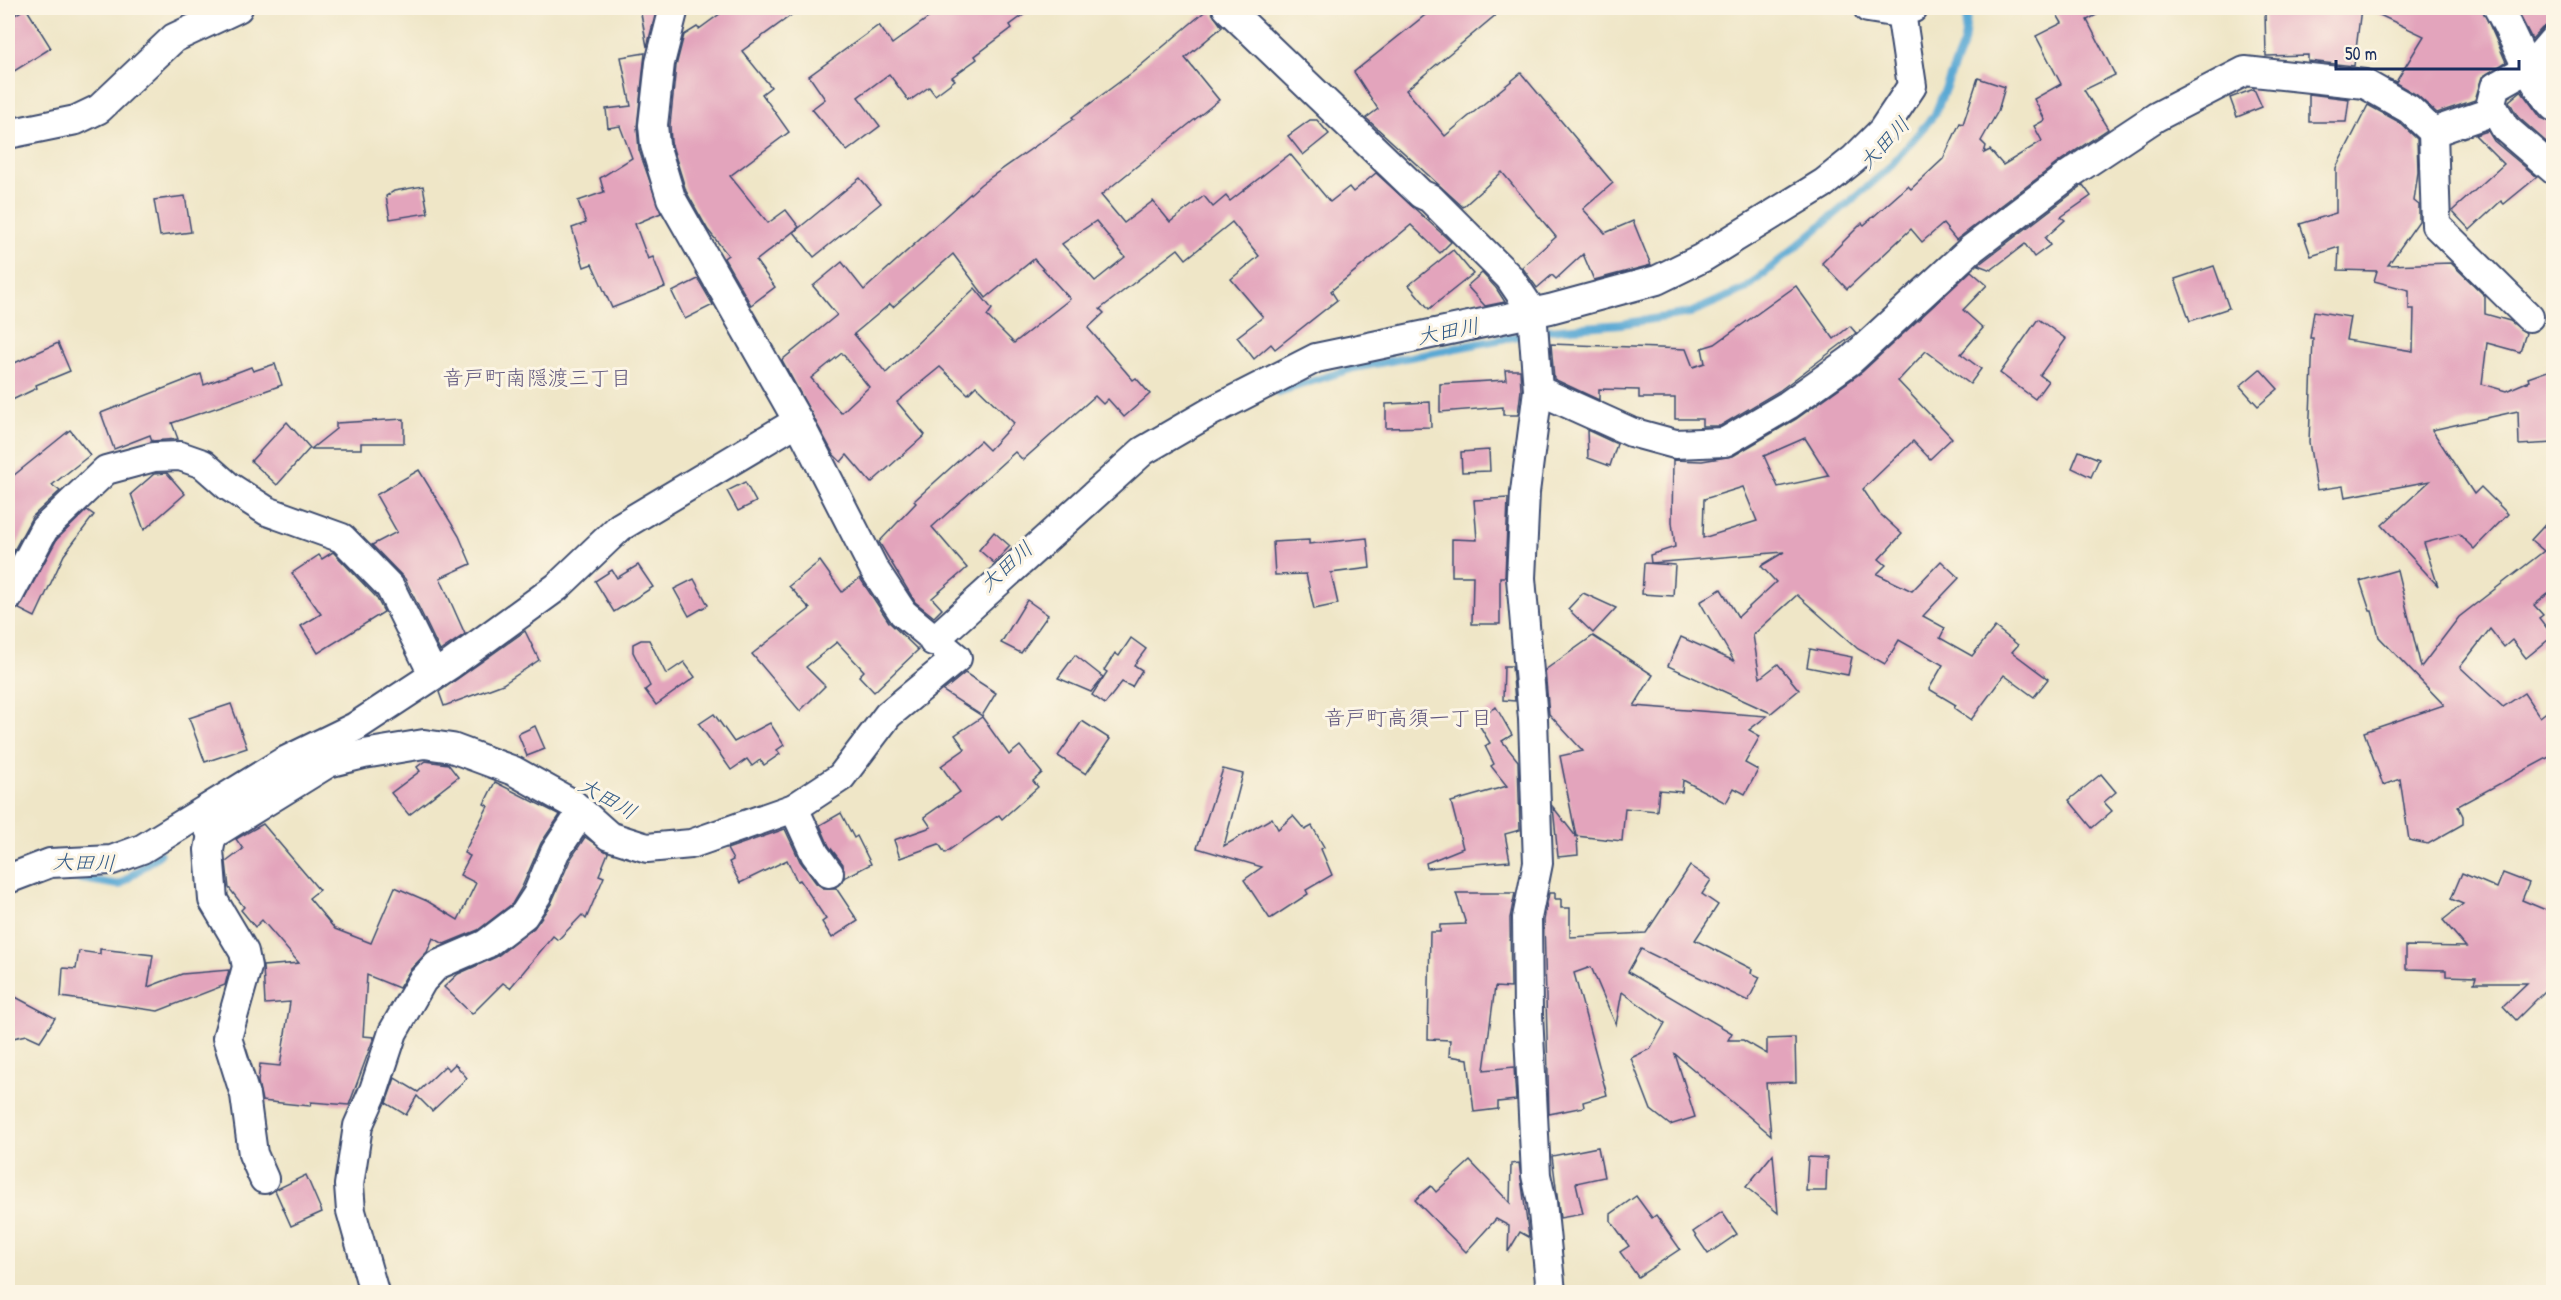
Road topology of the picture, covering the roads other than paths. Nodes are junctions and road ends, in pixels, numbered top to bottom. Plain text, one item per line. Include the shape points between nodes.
1 (238, 8) edge
2 (674, 8) edge
3 (1227, 8) edge
4 (1868, 8) edge
5 (2498, 8) edge
6 (1907, 10) edge
7 (2553, 39) edge
8 (2526, 70) junction
9 (2553, 107) edge
10 (2494, 111) junction
11 (2433, 132) junction
12 (8, 134) edge
13 (2553, 170) edge
14 (1532, 311) junction
15 (2529, 317) dead end
16 (1538, 390) junction
17 (798, 422) junction
18 (8, 597) edge
19 (933, 640) junction
20 (433, 674) junction
21 (794, 808) junction
22 (581, 813) junction
23 (206, 825) junction
24 (829, 873) dead end
25 (8, 879) edge
26 (264, 1179) dead end
27 (374, 1293) edge
28 (1551, 1293) edge

1 - 12 street via 174,38 99,109 76,120
2 - 17 street via 660,63 653,125 655,145 671,198
3 - 14 street via 1421,194 1430,198 1509,277
4 - 6 street
5 - 8 street via 2515,37
6 - 14 street via 1912,86 1882,131 1854,159 1824,183 1702,258 1658,280
7 - 8 street
8 - 9 street
8 - 10 street via 2495,87 2491,103
10 - 11 street
10 - 13 street via 2505,128
11 - 15 street via 2436,225
11 - 16 street via 2409,108 2365,84 2245,71 2156,117 2070,174 1970,250 1851,360 1788,405 1725,442 1675,444 1631,432
14 - 16 street
14 - 19 street via 1316,358 1212,411 1143,451
16 - 28 street via 1525,492 1521,578 1533,719 1538,863 1527,918 1528,1014 1536,1175
17 - 19 street via 874,569 903,613
17 - 20 street via 620,527 557,587
18 - 20 street via 44,529 106,470 154,457 180,456 203,464 267,511 342,538 390,587
19 - 21 street via 957,658 888,715 840,777
20 - 23 street via 355,727 283,762
21 - 22 street via 691,844 647,848 609,836
21 - 24 street via 815,854
22 - 23 street via 573,804 514,771 452,748 424,744 328,763
22 - 27 street via 555,852 524,915 486,944 437,965 422,981 393,1032 358,1126 349,1185 351,1211
23 - 25 street via 112,860 50,863
23 - 26 street via 213,900 244,952 247,967 227,1038 245,1095 253,1154

